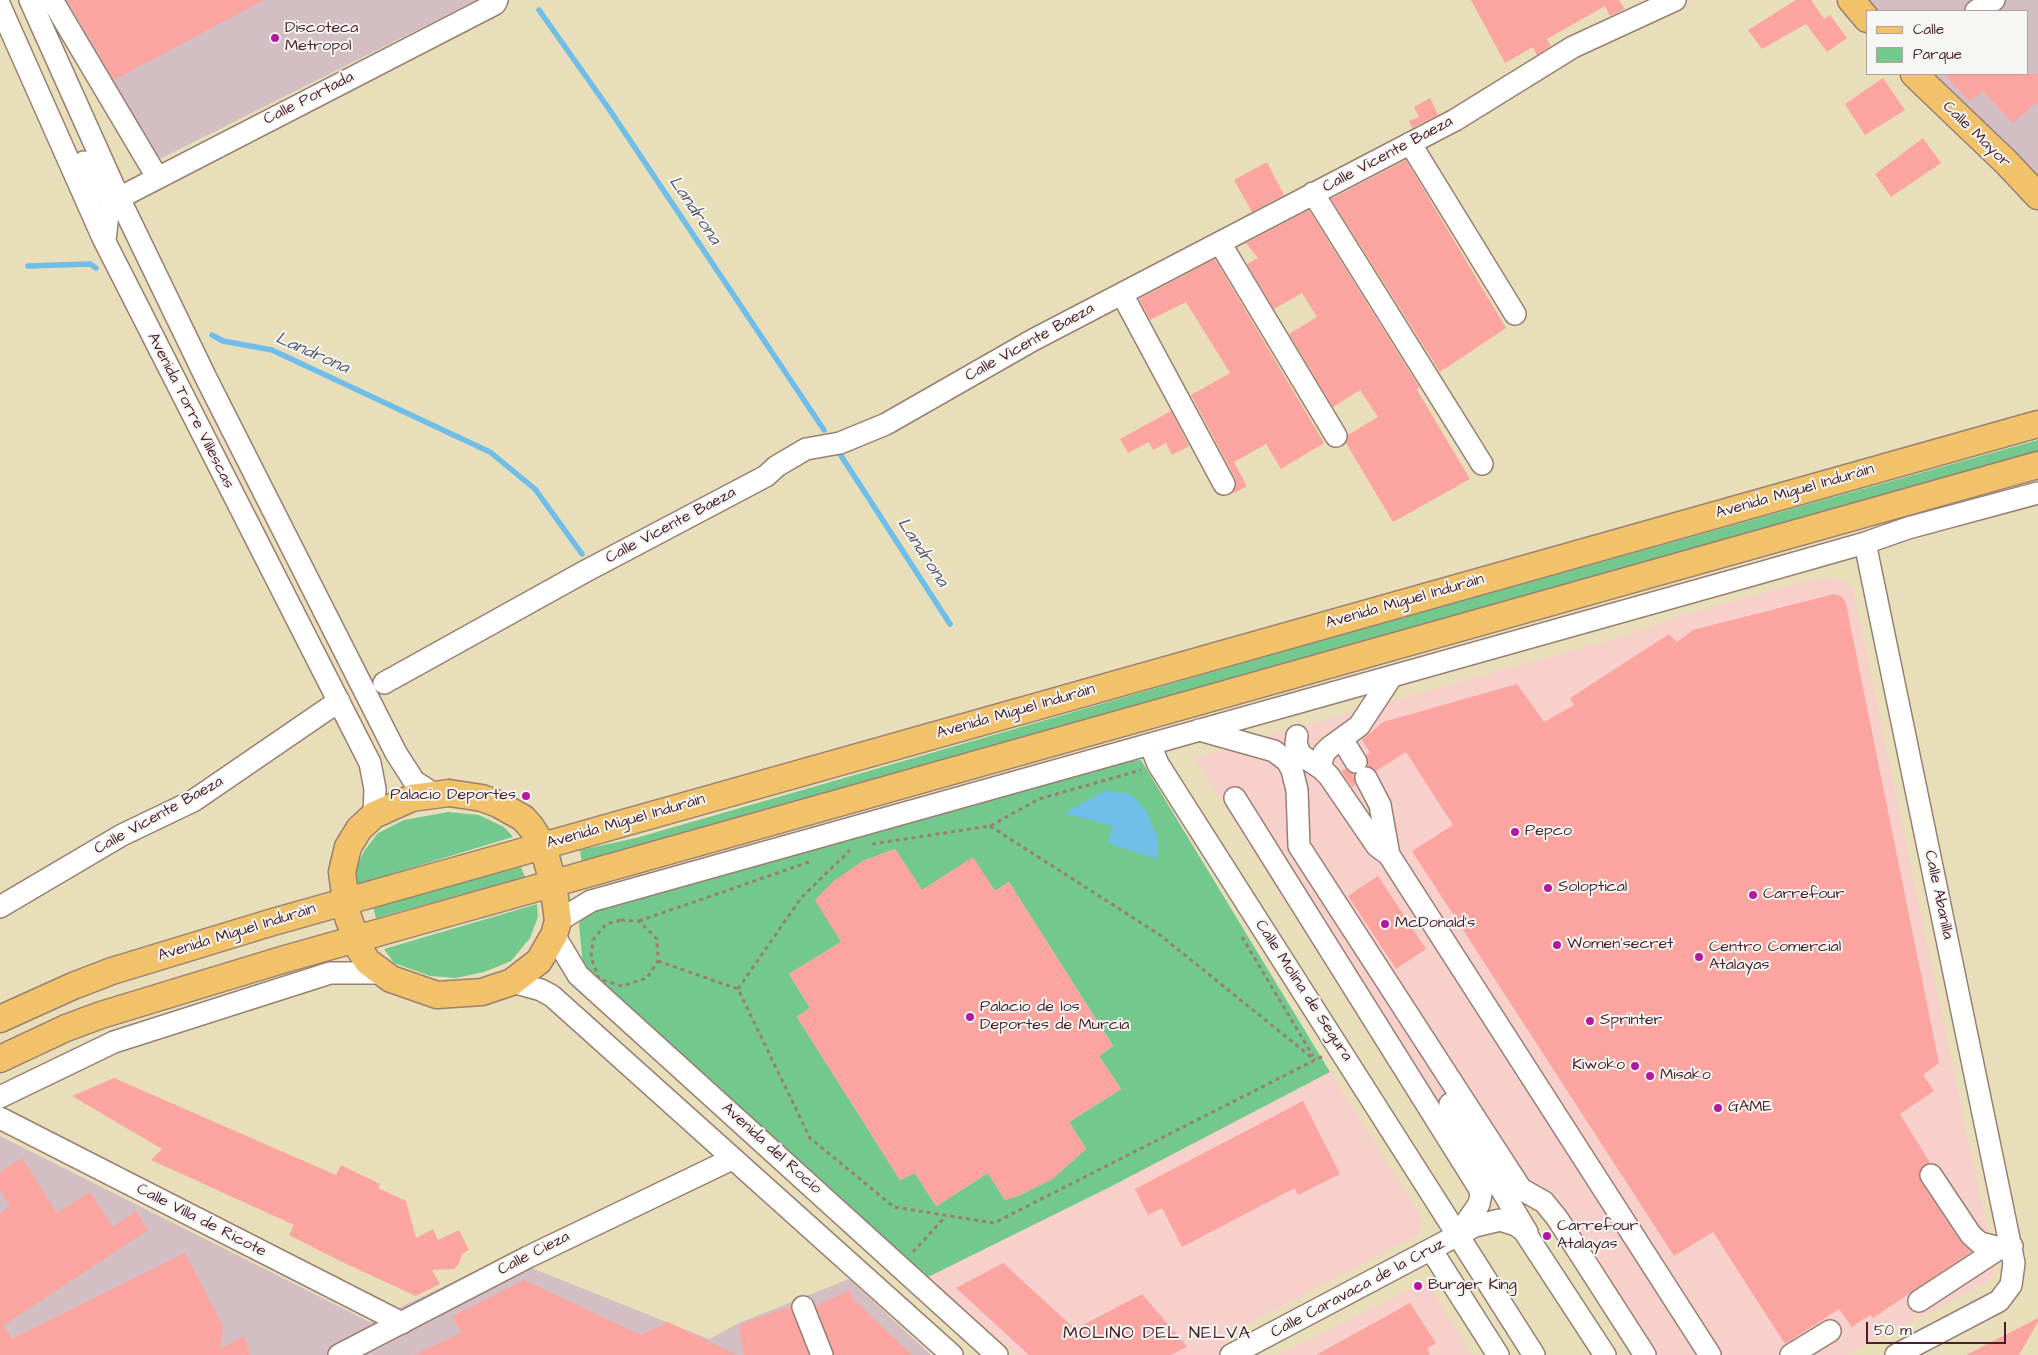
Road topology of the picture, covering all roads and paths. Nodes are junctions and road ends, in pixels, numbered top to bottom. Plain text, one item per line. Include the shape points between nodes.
1 (30, 0) edge
2 (52, 0) edge
3 (497, 0) edge
4 (1675, 0) edge
5 (1851, 0) edge
6 (1994, 0) edge
7 (0, 6) edge
8 (1978, 10) edge
9 (1866, 18) edge
10 (26, 64) junction
11 (1915, 75) edge
12 (1410, 143) junction
13 (157, 177) junction
14 (1313, 194) junction
15 (2038, 196) edge
16 (119, 198) junction
17 (106, 242) junction
18 (1220, 244) junction
19 (1122, 294) junction
20 (1515, 314) dead end
21 (2038, 424) edge
22 (1336, 436) dead end
23 (1482, 464) dead end
24 (2038, 464) edge
25 (1224, 484) dead end
26 (2038, 493) edge
27 (1865, 543) junction
28 (1392, 676) junction
29 (384, 683) dead end
30 (339, 701) junction
31 (1199, 730) junction
32 (1297, 736) dead end
33 (1342, 739) junction
34 (1150, 744) junction
35 (1320, 767) junction
36 (1142, 769) dead end
37 (434, 794) junction
38 (1235, 798) dead end
39 (374, 815) junction
40 (990, 826) junction
41 (543, 846) junction
42 (863, 846) dead end
43 (844, 850) dead end
44 (1389, 855) junction
45 (816, 860) dead end
46 (553, 883) junction
47 (344, 901) junction
48 (0, 907) edge
49 (639, 921) junction
50 (556, 928) junction
51 (356, 939) junction
52 (658, 961) junction
53 (381, 973) junction
54 (512, 982) junction
55 (738, 989) junction
56 (0, 1019) edge
57 (1407, 1032) dead end
58 (0, 1059) edge
59 (0, 1096) edge
60 (0, 1118) edge
61 (753, 1133) junction
62 (732, 1159) junction
63 (1931, 1175) dead end
64 (946, 1216) junction
65 (1457, 1236) junction
66 (1534, 1245) junction
67 (2006, 1247) junction
68 (1432, 1251) junction
69 (899, 1267) junction
70 (1919, 1301) dead end
71 (803, 1306) dead end
72 (402, 1323) junction
73 (1830, 1331) dead end
74 (339, 1355) edge
75 (822, 1355) edge
76 (952, 1355) edge
77 (996, 1355) edge
78 (1231, 1355) edge
79 (1498, 1355) edge
80 (1534, 1355) edge
81 (1605, 1355) edge
82 (1645, 1355) edge
83 (1710, 1355) edge
84 (1791, 1355) edge
85 (1896, 1355) edge

1 - 16 street, Avenida Torre Villescas
2 - 13 street
3 - 13 street, Calle Portada via 495,4
4 - 12 street, Calle Vicente Baeza via 1573,47 1455,120
5 - 9 main road
6 - 8 street
7 - 10 street, Avenida Torre Villescas
10 - 16 street via 59,112 100,193
10 - 17 street, Avenida Torre Villescas
11 - 15 main road, Calle Mayor
12 - 14 street, Calle Vicente Baeza
12 - 20 street
13 - 16 street, Calle Portada
14 - 18 street, Calle Vicente Baeza
14 - 23 street
16 - 17 street via 108,213
16 - 37 street, Avenida Torre Villescas via 206,378 396,753 414,781
17 - 30 street, Avenida Torre Villescas
18 - 19 street, Calle Vicente Baeza
18 - 22 street
19 - 25 street
19 - 29 street, Calle Vicente Baeza via 1032,340 886,424 840,442 806,449 766,476
21 - 41 main road, Avenida Miguel Induráin
24 - 46 main road
26 - 27 street
27 - 28 street
27 - 67 street, Calle Abanilla
28 - 31 street
28 - 33 street via 1359,726
30 - 39 street, Avenida Torre Villescas via 374,776
30 - 48 street, Calle Vicente Baeza via 193,801 122,835
31 - 34 street
31 - 82 street via 1274,751 1287,761 1297,790 1299,846 1521,1188 1544,1202 1557,1218
32 - 35 street via 1296,744 1301,755
33 - 35 street via 1324,753
33 - 44 street via 1380,806
34 - 50 street via 590,901
34 - 65 street, Calle Molina de Segura via 1158,764
35 - 44 street via 1377,846
36 - 40 path via 1039,799
37 - 39 main road via 398,803
37 - 41 main road via 468,795 498,804 522,818
38 - 65 street via 1479,1188 1479,1204
39 - 47 main road via 359,829 348,847 342,872
40 - 42 path
40 - 64 path via 1160,935 1315,1060 994,1223
41 - 46 main road
41 - 47 main road, Avenida Miguel Induráin
43 - 55 path via 853,847 801,898
44 - 83 street
45 - 49 path
46 - 50 main road
46 - 51 main road
47 - 51 main road
47 - 56 main road, Avenida Miguel Induráin via 112,971
49 - 52 path via 657,939
49 - 52 path via 621,920 606,924 593,940 590,957 599,980 622,986 647,978
50 - 54 main road via 539,961
50 - 61 street, Avenida del Rocío via 578,975
51 - 53 main road via 368,962
51 - 58 main road via 129,1006 66,1028
52 - 55 path
53 - 54 main road via 402,985 437,995 482,992
53 - 59 street via 330,973 114,1042
54 - 62 street, Avenida del Rocío via 552,996
55 - 64 path via 810,1138 894,1207
57 - 66 street
60 - 72 street, Calle Villa de Ricote
61 - 62 street via 737,1130 731,1134 726,1146
61 - 69 street, Avenida del Rocío
62 - 72 street, Calle Cieza via 528,1257
62 - 76 street, Avenida del Rocío
63 - 67 street via 1971,1235 1980,1243
64 - 69 path
65 - 66 street via 1484,1223 1500,1220 1516,1225
65 - 68 street, Calle Caravaca de la Cruz
65 - 80 street, Calle Molina de Segura
66 - 81 street
67 - 70 street
67 - 85 street, Calle Abanilla via 2014,1275 2012,1285 1999,1301
68 - 78 street, Calle Caravaca de la Cruz
68 - 79 street
69 - 77 street, Avenida del Rocío
71 - 75 street
72 - 74 street, Calle Cieza
73 - 84 street

